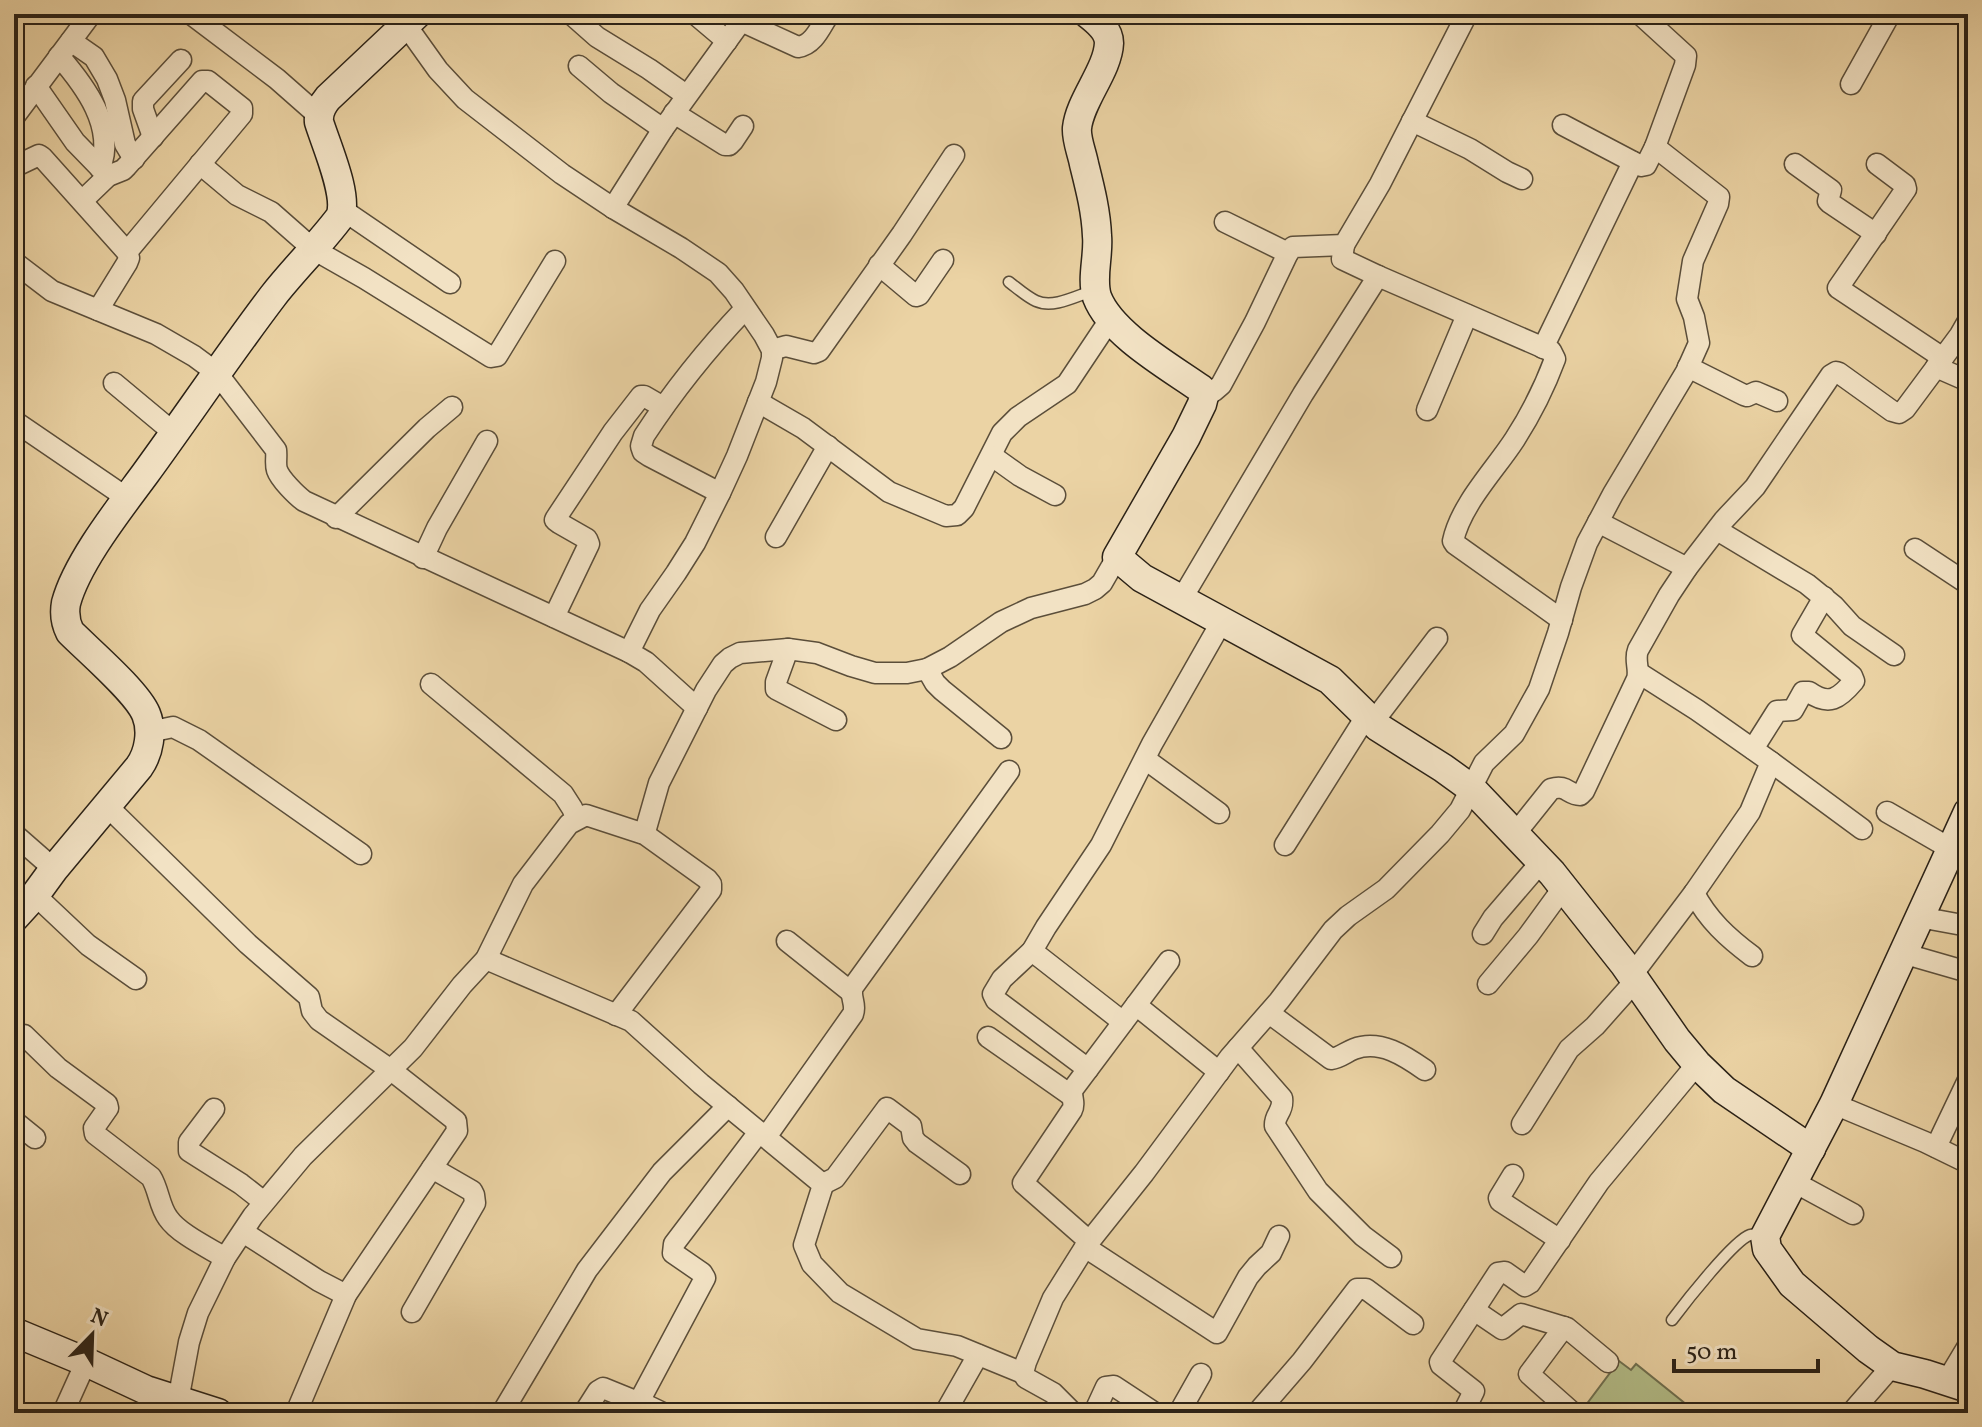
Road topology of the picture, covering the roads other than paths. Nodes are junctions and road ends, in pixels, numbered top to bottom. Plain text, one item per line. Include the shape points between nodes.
1 (191, 14) edge
2 (571, 14) edge
3 (695, 14) edge
4 (829, 14) edge
5 (1088, 14) edge
6 (1467, 14) edge
7 (1640, 14) edge
8 (1890, 14) edge
9 (742, 17) edge
10 (88, 18) dead end
11 (407, 18) edge
12 (727, 41) junction
13 (65, 48) junction
14 (181, 60) dead end
15 (579, 66) dead end
16 (1851, 84) dead end
17 (36, 86) junction
18 (686, 95) junction
19 (319, 116) junction
20 (14, 117) edge
21 (668, 121) junction
22 (1412, 121) junction
23 (1563, 125) dead end
24 (743, 126) dead end
25 (153, 137) junction
26 (1655, 147) junction
27 (954, 155) dead end
28 (134, 159) junction
29 (1633, 162) junction
30 (200, 164) junction
31 (1795, 164) dead end
32 (1877, 164) dead end
33 (17, 167) edge
34 (104, 172) junction
35 (1522, 179) dead end
36 (82, 201) junction
37 (613, 208) junction
38 (343, 210) junction
39 (1225, 222) dead end
40 (1876, 234) junction
41 (1344, 245) junction
42 (313, 249) junction
43 (127, 252) junction
44 (1288, 253) junction
45 (943, 260) dead end
46 (555, 261) dead end
47 (14, 262) edge
48 (879, 265) junction
49 (1378, 276) junction
50 (1009, 282) dead end
51 (450, 283) dead end
52 (1096, 290) junction
53 (745, 309) junction
54 (98, 310) junction
55 (1467, 315) junction
56 (1111, 318) junction
57 (1968, 321) edge
58 (1543, 348) junction
59 (772, 350) junction
60 (1940, 363) junction
61 (1688, 367) junction
62 (217, 373) junction
63 (1968, 381) edge
64 (114, 383) dead end
65 (1204, 396) junction
66 (1777, 401) dead end
67 (758, 402) junction
68 (452, 407) dead end
69 (663, 407) junction
70 (1427, 410) dead end
71 (14, 423) edge
72 (174, 433) junction
73 (487, 441) dead end
74 (828, 446) junction
75 (992, 456) junction
76 (720, 493) junction
77 (1055, 495) dead end
78 (127, 498) junction
79 (336, 518) junction
80 (1598, 522) junction
81 (1717, 530) junction
82 (776, 537) dead end
83 (1915, 549) dead end
84 (1117, 557) junction
85 (423, 558) junction
86 (1687, 568) junction
87 (1968, 584) edge
88 (1824, 597) junction
89 (1181, 600) junction
90 (554, 617) junction
91 (1562, 620) junction
92 (1222, 621) junction
93 (1437, 638) dead end
94 (788, 649) junction
95 (629, 652) junction
96 (1894, 655) dead end
97 (927, 669) junction
98 (1639, 673) junction
99 (431, 684) dead end
100 (697, 708) junction
101 (1370, 718) junction
102 (836, 720) dead end
103 (149, 732) junction
104 (1001, 738) dead end
105 (1753, 749) junction
106 (1145, 759) junction
107 (1771, 762) junction
108 (1009, 771) dead end
109 (1472, 789) junction
110 (106, 805) junction
111 (1887, 812) dead end
112 (1968, 812) edge
113 (1219, 813) dead end
114 (577, 819) junction
115 (1862, 829) dead end
116 (643, 833) junction
117 (14, 834) edge
118 (1515, 834) junction
119 (1285, 845) dead end
120 (1956, 853) edge
121 (361, 854) dead end
122 (1541, 862) junction
123 (54, 869) junction
124 (1563, 888) junction
125 (1694, 893) junction
126 (35, 895) junction
127 (1919, 917) junction
128 (14, 918) edge
129 (1968, 926) edge
130 (1483, 934) dead end
131 (787, 941) dead end
132 (1032, 951) junction
133 (1902, 953) junction
134 (1752, 956) dead end
135 (486, 959) junction
136 (1169, 961) dead end
137 (1968, 972) edge
138 (1634, 978) junction
139 (136, 979) dead end
140 (1488, 984) dead end
141 (851, 992) junction
142 (1136, 1005) junction
143 (1269, 1013) junction
144 (616, 1015) junction
145 (1123, 1022) junction
146 (24, 1035) dead end
147 (988, 1037) dead end
148 (1238, 1048) junction
149 (1697, 1064) junction
150 (1088, 1069) junction
151 (391, 1070) junction
152 (1425, 1070) dead end
153 (1219, 1072) junction
154 (1968, 1080) edge
155 (1072, 1096) junction
156 (1834, 1104) junction
157 (728, 1106) junction
158 (214, 1109) dead end
159 (14, 1121) edge
160 (1522, 1124) dead end
161 (763, 1134) junction
162 (35, 1138) dead end
163 (1936, 1147) junction
164 (1811, 1149) junction
165 (1968, 1163) edge
166 (432, 1168) junction
167 (960, 1174) dead end
168 (1513, 1175) dead end
169 (1794, 1182) junction
170 (823, 1184) junction
171 (264, 1202) junction
172 (1853, 1214) dead end
173 (243, 1232) junction
174 (1279, 1236) dead end
175 (1765, 1236) junction
176 (1560, 1240) junction
177 (1087, 1244) junction
178 (1391, 1257) dead end
179 (225, 1258) junction
180 (346, 1295) junction
181 (1474, 1310) junction
182 (412, 1312) dead end
183 (1672, 1320) dead end
184 (1413, 1324) dead end
185 (1564, 1327) junction
186 (14, 1332) edge
187 (1968, 1346) edge
188 (978, 1355) junction
189 (86, 1362) junction
190 (1608, 1362) dead end
191 (1892, 1366) junction
192 (1023, 1373) junction
193 (1201, 1374) dead end
194 (1958, 1385) edge
195 (178, 1401) junction
196 (638, 1401) junction
197 (63, 1413) edge
198 (218, 1413) edge
199 (296, 1413) edge
200 (502, 1413) edge
201 (584, 1413) edge
202 (663, 1413) edge
203 (945, 1413) edge
204 (1073, 1413) edge
205 (1094, 1413) edge
206 (1155, 1413) edge
207 (1179, 1413) edge
208 (1257, 1413) edge
209 (1463, 1413) edge
210 (1573, 1413) edge
211 (1851, 1413) edge

1 - 19 street
2 - 18 street
3 - 12 street
4 - 9 street via 803,47
5 - 52 street via 1109,38 1077,131 1098,239
6 - 22 street
7 - 26 street via 1686,56
8 - 16 street
9 - 12 street
10 - 13 street
11 - 19 street via 328,98
11 - 37 street via 438,70 465,99
12 - 18 street
13 - 17 street
13 - 28 street via 94,57 107,79
13 - 34 street via 95,106 105,141
14 - 25 street via 143,101
15 - 21 street via 611,93
17 - 20 street
17 - 34 street via 75,142
18 - 21 street
19 - 38 street
21 - 24 street via 725,145
21 - 37 street
22 - 35 street
22 - 41 street
23 - 29 street
25 - 28 street
25 - 30 street via 202,81 208,81 243,110
26 - 29 street via 1646,165
26 - 61 street via 1719,197 1693,261 1687,299 1699,343
27 - 48 street
28 - 34 street via 123,170
29 - 58 street
30 - 42 street via 237,195 271,212
30 - 43 street
31 - 40 street via 1831,190 1830,203
32 - 40 street via 1907,187
33 - 36 street via 39,155
34 - 36 street
36 - 43 street
37 - 53 street via 707,264
38 - 42 street
38 - 51 street
39 - 44 street
40 - 60 street via 1838,288
41 - 44 street via 1300,245
41 - 49 street via 1342,259
42 - 46 street via 494,357
42 - 62 street
43 - 54 street via 127,263
44 - 65 street via 1231,368 1221,385
45 - 48 street via 916,296
47 - 54 street via 52,291
48 - 59 street via 817,353 786,346
49 - 55 street
49 - 89 street
50 - 52 lane via 1044,303
52 - 56 street
53 - 59 street
53 - 69 street
54 - 62 street via 174,343
55 - 58 street
55 - 70 street
56 - 65 street
56 - 75 street via 1067,384 1010,424
57 - 60 street
58 - 91 street via 1555,359 1549,376 1517,436 1464,513 1453,541
59 - 67 street
60 - 63 street
60 - 81 street via 1899,413 1839,373 1831,375 1755,487
61 - 66 street via 1744,395 1756,392
61 - 80 street
62 - 72 street
62 - 79 street via 276,450 279,474 300,499
64 - 72 street
65 - 84 street
67 - 74 street
67 - 76 street
68 - 79 street
69 - 76 street via 640,448
69 - 90 street via 641,396 556,518 589,544
71 - 78 street
72 - 78 street
73 - 85 street
74 - 75 street via 889,492 949,517 964,508
74 - 82 street
75 - 77 street
76 - 95 street
78 - 103 street via 74,582 64,618 70,632 146,712
79 - 85 street
80 - 86 street
80 - 91 street
81 - 86 street
81 - 88 street
83 - 87 street
84 - 89 street
84 - 97 street via 1095,589 1001,622
85 - 90 street
86 - 98 street via 1638,650
88 - 96 street via 1852,626
88 - 105 street via 1802,635 1854,681 1834,699 1803,692 1793,710 1777,711
89 - 92 street
90 - 95 street
91 - 109 street via 1539,689 1514,734 1484,763
92 - 101 street via 1330,680
92 - 106 street
93 - 101 street
94 - 97 street via 875,673
94 - 100 street via 730,658
94 - 102 street via 776,689
95 - 100 street
97 - 104 street via 942,690
98 - 105 street
98 - 118 street via 1584,791 1576,795 1563,787 1551,789
99 - 114 street via 563,794
100 - 116 street via 659,783
101 - 109 street
101 - 119 street
103 - 110 street via 144,760
103 - 121 street via 173,727 199,740
105 - 107 street
106 - 113 street
106 - 132 street via 1101,845
107 - 115 street
107 - 125 street via 1750,812
108 - 141 street
109 - 118 street
109 - 143 street via 1449,823 1393,881 1333,930
110 - 123 street
110 - 151 street via 309,997 319,1020
111 - 120 street
112 - 120 street
114 - 116 street via 586,815
114 - 135 street via 523,884
116 - 144 street via 707,879 711,890
117 - 123 street
118 - 122 street
120 - 127 street
122 - 124 street
122 - 130 street
123 - 126 street
124 - 138 street
124 - 140 street
125 - 134 street via 1718,928
125 - 138 street
126 - 128 street
126 - 139 street via 88,945
127 - 129 street
127 - 133 street
131 - 141 street
132 - 145 street
132 - 150 street via 1002,979 994,997
133 - 137 street
133 - 156 street
135 - 144 street
135 - 151 street
136 - 142 street
138 - 149 street
138 - 160 street via 1569,1049
141 - 161 street via 853,1014
142 - 145 street
142 - 153 street
143 - 148 street
143 - 152 street via 1331,1059 1359,1047 1384,1048
144 - 157 street via 631,1021
145 - 150 street
146 - 179 street via 107,1104 93,1131 151,1177 168,1219
147 - 155 street
148 - 153 street
148 - 178 street via 1282,1098 1275,1126 1318,1191
149 - 164 street via 1724,1090
149 - 176 street via 1615,1161
150 - 155 street
151 - 166 street via 456,1121 457,1131
151 - 171 street
153 - 177 street
154 - 163 street
155 - 177 street via 1074,1107 1023,1183
156 - 163 street
156 - 164 street
157 - 161 street
157 - 200 street via 662,1172 587,1270
158 - 171 street via 189,1142 189,1151
159 - 162 street
161 - 170 street
161 - 196 street via 674,1244 673,1253 705,1278
163 - 165 street
164 - 169 street
166 - 180 street
166 - 182 street via 472,1191 475,1203
167 - 170 street via 917,1143 911,1126 887,1108 835,1178
168 - 176 street via 1500,1201
169 - 172 street
169 - 175 street
170 - 188 street via 804,1245 812,1264 840,1293 917,1339
171 - 173 street
173 - 179 street
173 - 180 street
174 - 177 street via 1248,1277 1217,1333
175 - 183 lane via 1743,1240
175 - 191 street via 1767,1249 1792,1284
176 - 181 street via 1527,1286 1498,1273
177 - 192 street via 1053,1298
179 - 195 street via 198,1313
180 - 199 street
181 - 185 street via 1502,1329 1521,1314
181 - 209 street via 1440,1362 1474,1391
184 - 208 street via 1366,1289 1357,1289
185 - 190 street
185 - 210 street via 1529,1374
186 - 189 street
187 - 194 street
188 - 192 street
188 - 203 street
189 - 195 street
189 - 197 street
191 - 194 street
191 - 211 street
192 - 204 street
193 - 207 street
195 - 198 street
196 - 201 street via 603,1388
196 - 202 street
205 - 206 street via 1110,1385

